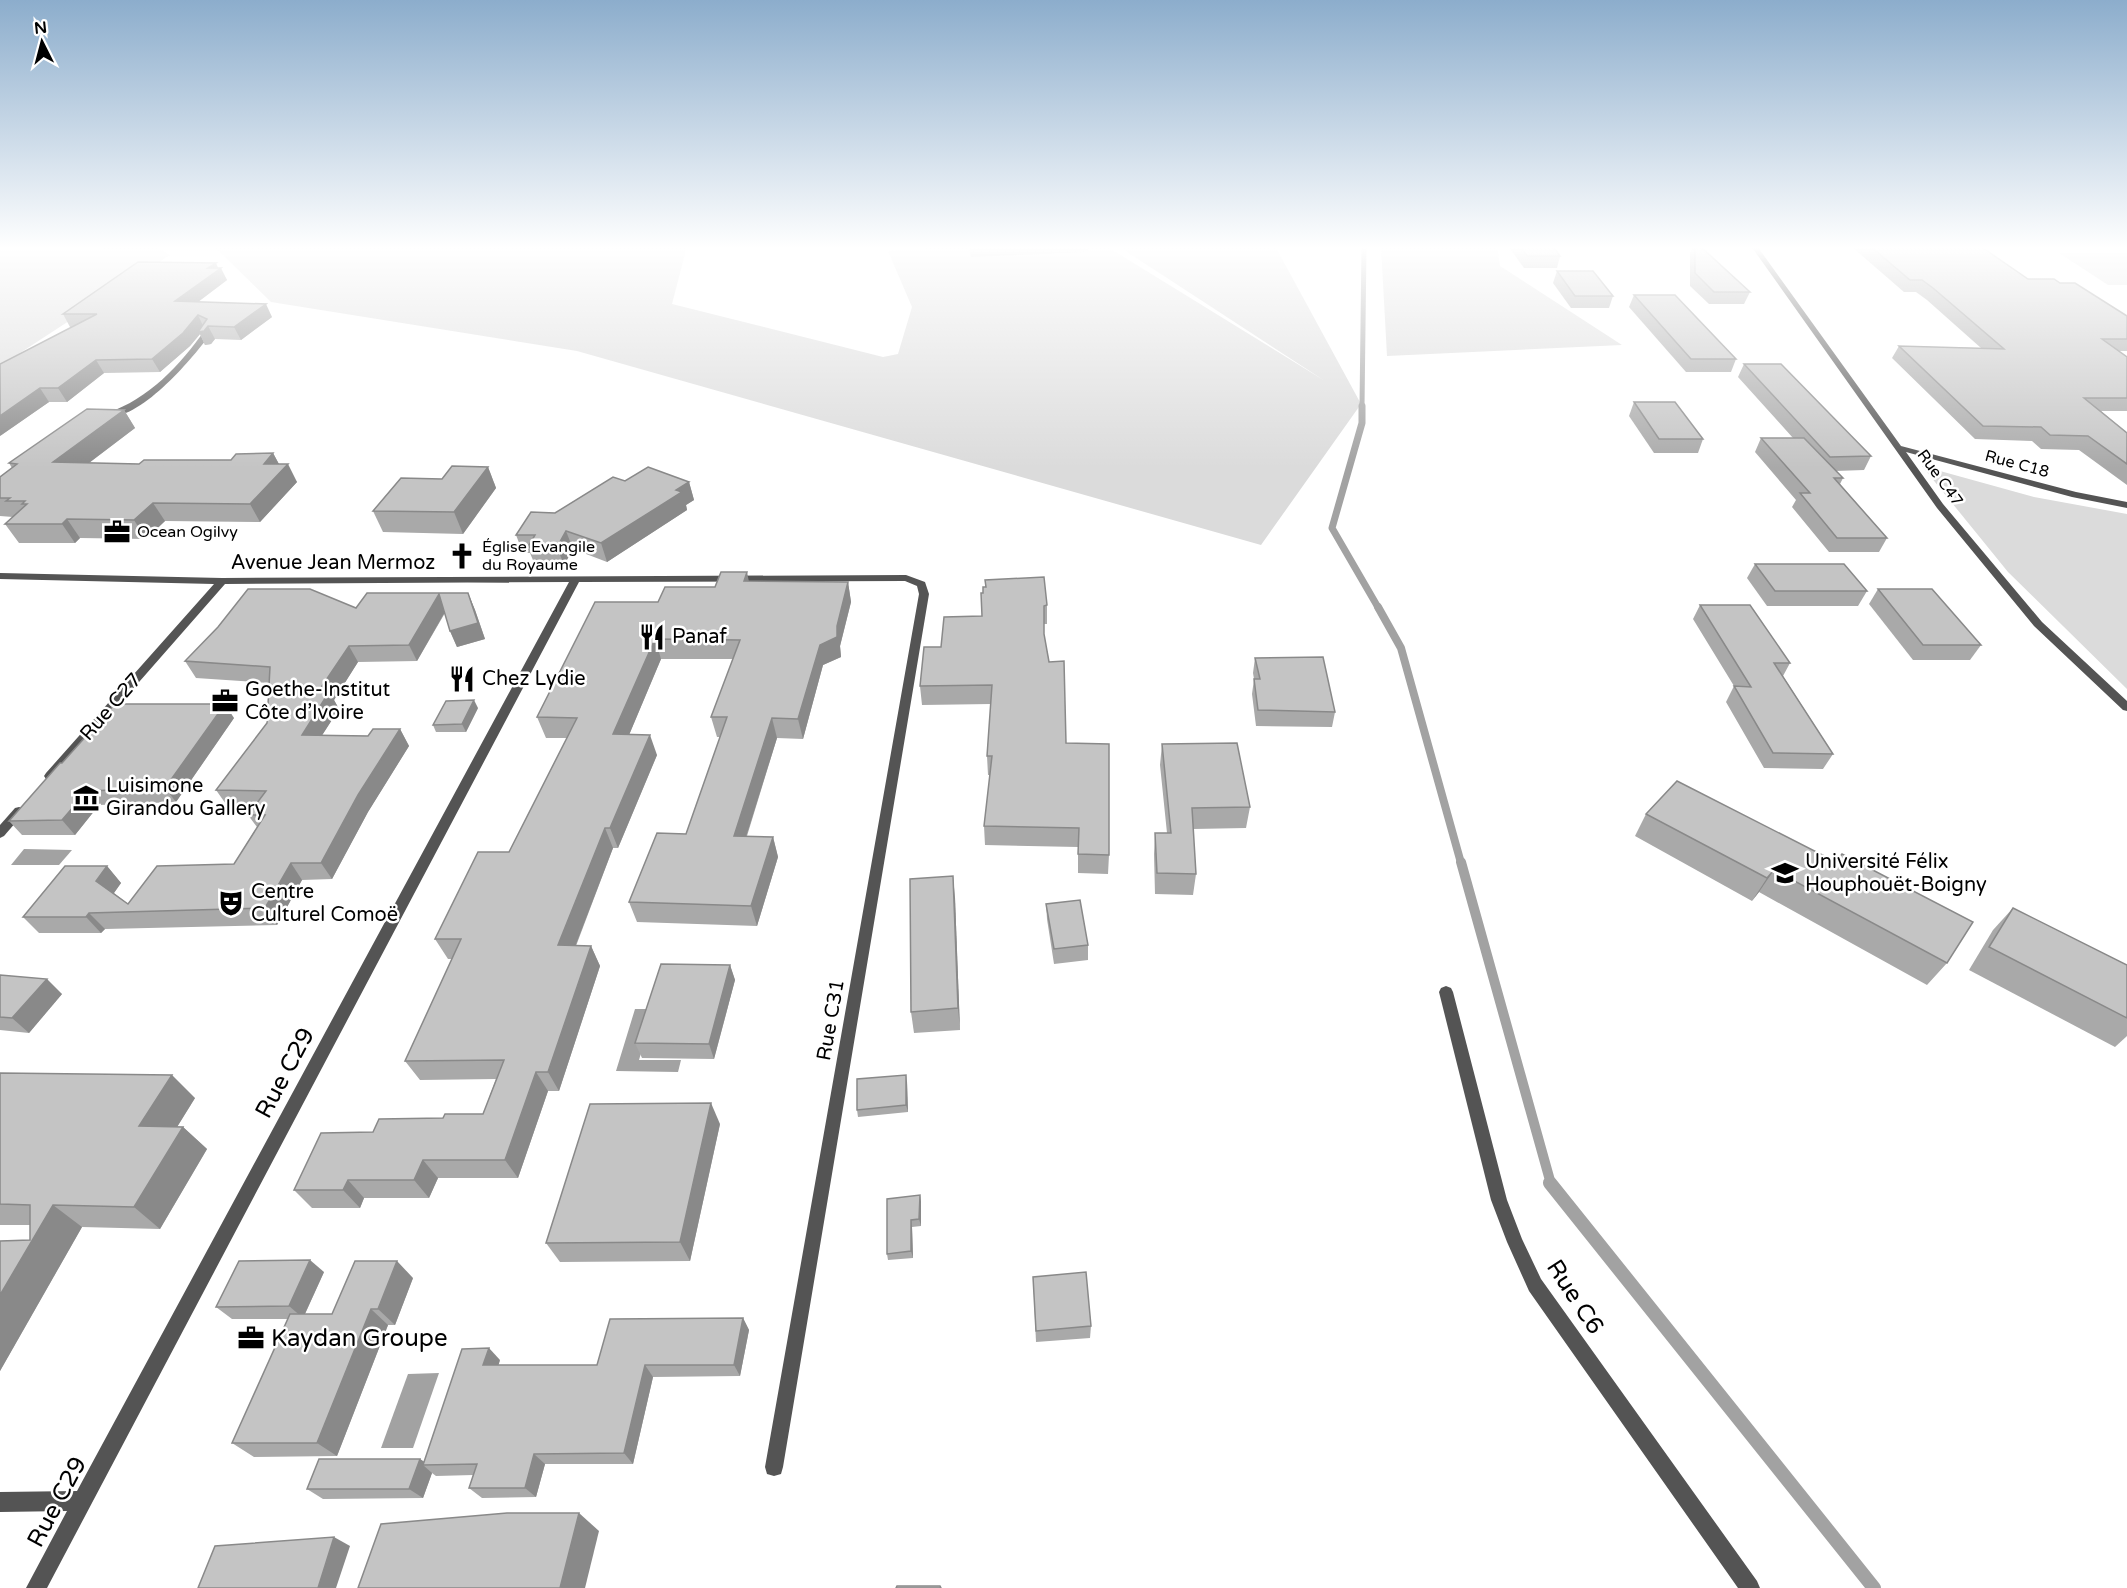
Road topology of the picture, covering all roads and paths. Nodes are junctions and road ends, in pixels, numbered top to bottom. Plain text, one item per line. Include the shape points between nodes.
1 (1808, 320) edge
2 (208, 332) edge
3 (103, 416) edge
4 (1900, 448) junction
5 (2127, 505) edge
6 (0, 576) edge
7 (222, 581) junction
8 (575, 581) junction
9 (918, 582) joint
10 (2127, 707) edge
11 (40, 788) edge
12 (24, 806) edge
13 (0, 833) edge
14 (1446, 992) dead end
15 (774, 1467) dead end
16 (83, 1501) junction
17 (0, 1502) edge
18 (36, 1588) edge
19 (1750, 1588) edge

1 - 4 street, Rue C47
2 - 3 street via 182,366 135,404
4 - 5 street, Rue C18
4 - 10 street, Rue C47 via 1940,506 2037,624
6 - 7 street, Avenue Jean Mermoz
7 - 8 street, Avenue Jean Mermoz
7 - 11 street, Rue C27
8 - 9 street, Avenue Jean Mermoz via 906,578
8 - 16 street, Rue C29
9 - 15 street, Rue C31 via 924,594
12 - 13 street
14 - 19 street, Rue C6 via 1499,1200 1535,1285
16 - 17 street
16 - 18 street, Rue C29

